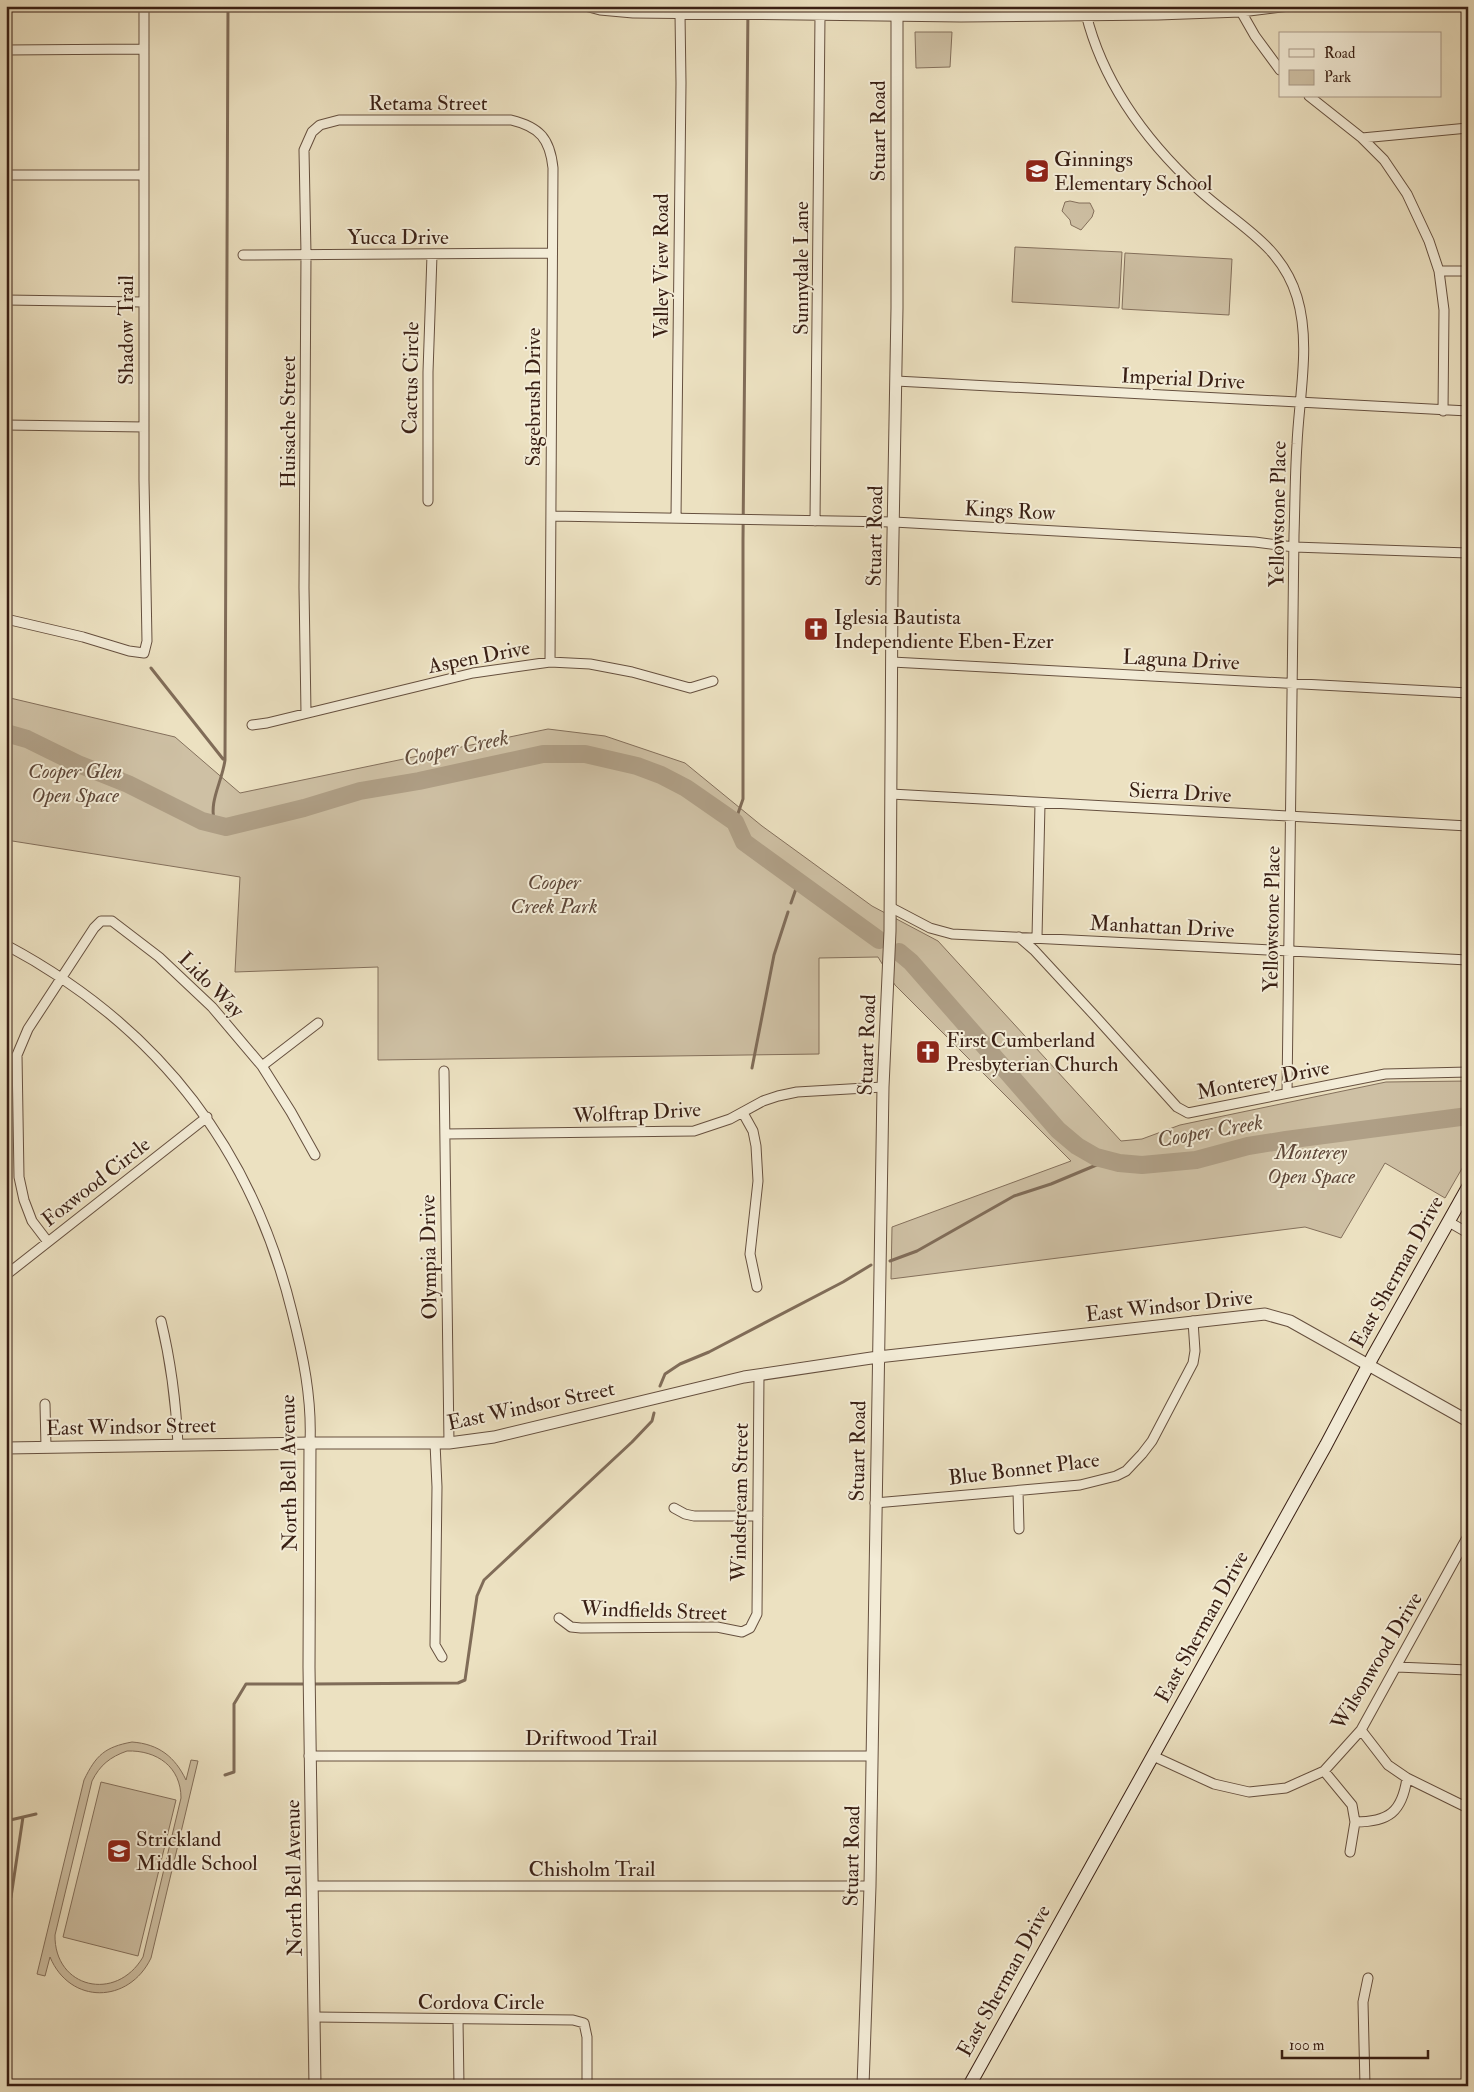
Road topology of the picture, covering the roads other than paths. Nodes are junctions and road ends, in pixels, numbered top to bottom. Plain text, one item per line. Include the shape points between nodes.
1 (144, 6) edge
2 (585, 6) edge
3 (1289, 6) edge
4 (1240, 9) edge
5 (897, 11) edge
6 (680, 14) junction
7 (1086, 14) junction
8 (820, 16) junction
9 (144, 49) junction
10 (6, 50) edge
11 (1279, 69) edge
12 (1312, 98) edge
13 (1468, 128) edge
14 (312, 132) joint
15 (541, 136) joint
16 (1362, 138) junction
17 (6, 175) edge
18 (144, 175) junction
19 (552, 253) junction
20 (306, 254) junction
21 (243, 255) dead end
22 (432, 255) junction
23 (1440, 271) junction
24 (1468, 271) edge
25 (6, 300) edge
26 (143, 302) junction
27 (896, 381) junction
28 (1300, 402) junction
29 (1443, 411) junction
30 (1468, 411) edge
31 (6, 425) edge
32 (144, 427) junction
33 (428, 502) dead end
34 (551, 516) junction
35 (676, 518) junction
36 (815, 521) junction
37 (894, 522) junction
38 (1294, 546) junction
39 (1468, 553) edge
40 (6, 619) edge
41 (550, 662) junction
42 (892, 662) junction
43 (713, 681) dead end
44 (1293, 684) junction
45 (1468, 693) edge
46 (306, 713) junction
47 (252, 725) dead end
48 (890, 794) junction
49 (1040, 804) junction
50 (1291, 817) junction
51 (1468, 826) edge
52 (890, 907) junction
53 (1019, 937) junction
54 (1037, 937) junction
55 (6, 946) edge
56 (1289, 950) junction
57 (1468, 960) edge
58 (61, 978) junction
59 (318, 1023) dead end
60 (262, 1066) junction
61 (444, 1071) dead end
62 (1468, 1072) edge
63 (883, 1087) junction
64 (1288, 1093) junction
65 (743, 1113) junction
66 (207, 1117) junction
67 (445, 1134) junction
68 (315, 1155) dead end
69 (1468, 1187) edge
70 (1449, 1222) junction
71 (1468, 1232) edge
72 (48, 1242) junction
73 (6, 1275) edge
74 (757, 1287) dead end
75 (161, 1321) dead end
76 (1193, 1321) junction
77 (878, 1357) junction
78 (1369, 1364) junction
79 (759, 1375) junction
80 (45, 1404) dead end
81 (1468, 1421) edge
82 (310, 1442) junction
83 (449, 1443) junction
84 (435, 1444) junction
85 (178, 1445) junction
86 (46, 1447) junction
87 (6, 1448) edge
88 (1018, 1491) junction
89 (875, 1503) junction
90 (674, 1508) dead end
91 (758, 1516) junction
92 (1019, 1529) dead end
93 (1468, 1536) edge
94 (559, 1618) dead end
95 (750, 1628) joint
96 (442, 1656) dead end
97 (1397, 1668) junction
98 (1468, 1670) edge
99 (1361, 1730) junction
100 (310, 1756) junction
101 (872, 1756) junction
102 (1153, 1756) junction
103 (1324, 1771) junction
104 (1407, 1778) junction
105 (1468, 1808) edge
106 (1355, 1822) junction
107 (1350, 1852) dead end
108 (313, 1886) junction
109 (870, 1886) junction
110 (1368, 1978) dead end
111 (315, 2017) junction
112 (458, 2020) junction
113 (315, 2086) edge
114 (458, 2086) edge
115 (586, 2086) edge
116 (863, 2086) edge
117 (969, 2086) edge
118 (1365, 2086) edge

1 - 9 street, Shadow Trail
2 - 6 street via 611,12
3 - 4 street
4 - 7 street via 1158,15
4 - 11 street
5 - 7 street
5 - 8 street
5 - 27 street, Stuart Road
6 - 8 street
6 - 35 street, Valley View Road
7 - 28 street, Yellowstone Place via 1111,78 1154,144 1201,192 1263,242 1285,269 1303,319
8 - 36 street, Sunnydale Lane
9 - 10 street
9 - 18 street, Shadow Trail
12 - 16 street
13 - 16 street
14 - 15 street, Retama Street via 320,125 339,120 511,120 534,128
14 - 20 street, Huisache Street via 304,150
15 - 19 street, Sagebrush Drive via 551,154 553,168
16 - 23 street via 1384,160 1407,194
17 - 18 street
18 - 26 street, Shadow Trail
19 - 22 street, Yucca Drive
19 - 34 street, Sagebrush Drive
20 - 21 street, Yucca Drive
20 - 22 street, Yucca Drive
20 - 46 street, Huisache Street
22 - 33 street, Cactus Circle
23 - 24 street
23 - 29 street via 1444,310
25 - 26 street
26 - 32 street, Shadow Trail
27 - 28 street, Imperial Drive
27 - 37 street, Stuart Road
28 - 29 street, Imperial Drive
28 - 38 street, Yellowstone Place
29 - 30 street, Imperial Drive
31 - 32 street
32 - 40 street, Shadow Trail via 144,653
34 - 35 street, Kings Row
34 - 41 street, Sagebrush Drive
35 - 36 street, Kings Row
36 - 37 street, Kings Row
37 - 38 street, Kings Row
37 - 42 street, Stuart Road
38 - 39 street, Kings Row
38 - 44 street, Yellowstone Place
41 - 43 street, Aspen Drive via 590,664 690,688
41 - 46 street, Aspen Drive via 473,673
42 - 44 street, Laguna Drive
42 - 48 street, Stuart Road
44 - 45 street, Laguna Drive
44 - 50 street, Yellowstone Place
46 - 47 street, Aspen Drive
48 - 49 street, Sierra Drive
48 - 52 street, Stuart Road
49 - 50 street, Sierra Drive
49 - 54 street
50 - 51 street, Sierra Drive
50 - 56 street, Yellowstone Place
52 - 53 street, Manhattan Drive via 930,928 952,934
52 - 63 street, Stuart Road
53 - 54 street, Manhattan Drive
53 - 64 street, Monterey Drive via 1177,1107 1188,1113
54 - 56 street, Manhattan Drive
55 - 58 street, North Bell Avenue
56 - 57 street, Manhattan Drive
56 - 64 street, Yellowstone Place
58 - 60 street, Lido Way via 94,928 101,921 112,921 159,957 212,1007
58 - 66 street, North Bell Avenue via 140,1042
58 - 72 street, Lido Way via 28,1028 17,1055 19,1177 32,1221
59 - 60 street
60 - 68 street, Lido Way
61 - 67 street, Olympia Drive
62 - 64 street, Monterey Drive via 1385,1074
63 - 65 street, Wolftrap Drive via 797,1092 763,1101
63 - 77 street, Stuart Road
65 - 67 street, Wolftrap Drive via 694,1131
65 - 74 street via 753,1131 756,1146 758,1181 750,1254
66 - 72 street, Foxwood Circle
66 - 82 street, North Bell Avenue via 239,1168 280,1264 310,1398
67 - 83 street, Olympia Drive
69 - 70 main road, East Sherman Drive
70 - 71 street
70 - 78 main road, East Sherman Drive
72 - 73 street, Foxwood Circle
75 - 85 street via 172,1364
76 - 77 street, East Windsor Drive
76 - 78 street, East Windsor Drive via 1266,1314 1290,1321
76 - 88 street, Blue Bonnet Place via 1193,1363 1152,1441 1126,1471 1080,1485
77 - 79 street, East Windsor Street
77 - 89 street, Stuart Road
78 - 81 street, East Windsor Drive
78 - 102 main road, East Sherman Drive
79 - 83 street, East Windsor Street via 494,1437
79 - 91 street, Windstream Street
80 - 86 street
82 - 84 street, East Windsor Street
82 - 85 street, East Windsor Street
82 - 100 street, North Bell Avenue
83 - 84 street, East Windsor Street
84 - 96 street via 435,1645
85 - 86 street, East Windsor Street
86 - 87 street, East Windsor Street
88 - 89 street, Blue Bonnet Place
88 - 92 street
89 - 101 street, Stuart Road
90 - 91 street via 694,1516
91 - 95 street, Windstream Street via 757,1614
93 - 97 street, Wilsonwood Drive
94 - 95 street, Windfields Street via 572,1627 581,1628 717,1627 742,1632
97 - 98 street
97 - 99 street, Wilsonwood Drive
99 - 103 street, Wilsonwood Drive
99 - 104 street via 1388,1765
100 - 101 street, Driftwood Trail
100 - 108 street, North Bell Avenue
101 - 109 street, Stuart Road
102 - 103 street, Wilsonwood Drive via 1214,1784 1249,1792 1286,1788
102 - 117 main road, East Sherman Drive
103 - 106 street via 1352,1805
104 - 105 street
104 - 106 street via 1400,1805 1390,1815 1370,1822
106 - 107 street
108 - 109 street, Chisholm Trail
108 - 111 street, North Bell Avenue
109 - 116 street, Stuart Road
110 - 118 street via 1363,2002
111 - 112 street, Cordova Circle
111 - 113 street, North Bell Avenue
112 - 114 street
112 - 115 street, Cordova Circle via 573,2020 584,2023 587,2037

